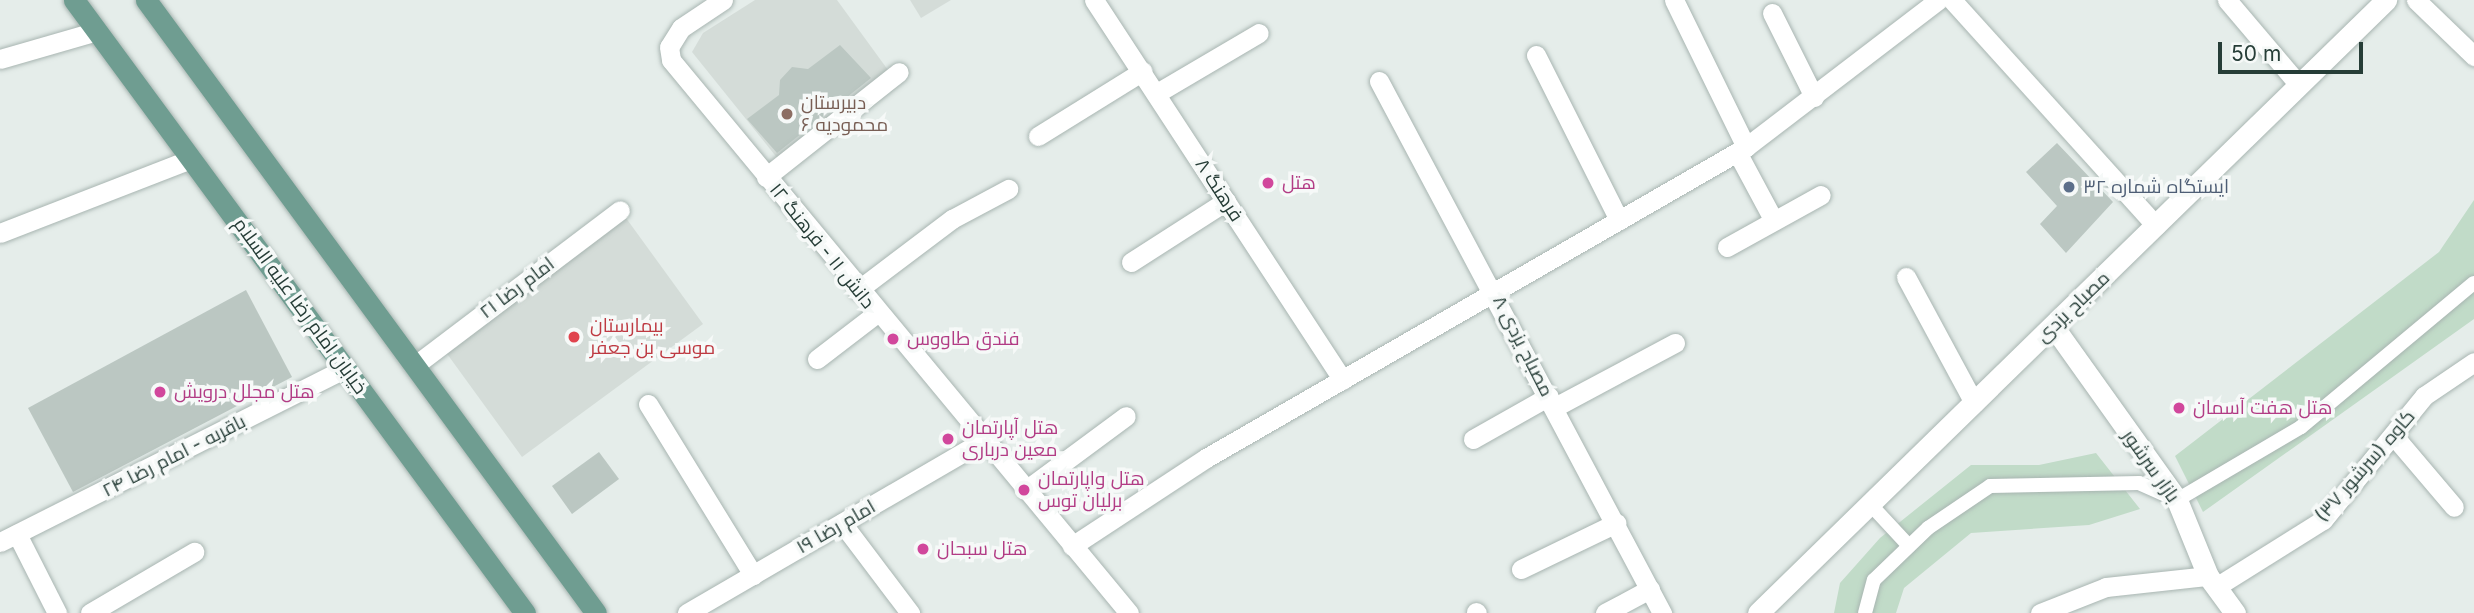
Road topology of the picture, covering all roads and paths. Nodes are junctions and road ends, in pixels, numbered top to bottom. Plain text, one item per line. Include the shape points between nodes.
1 (74, 0) edge
2 (146, 0) edge
3 (723, 0) edge
4 (1094, 0) edge
5 (1674, 0) edge
6 (1938, 0) edge
7 (1952, 0) edge
8 (2227, 0) edge
9 (2386, 0) edge
10 (2416, 0) edge
11 (1772, 13) dead end
12 (97, 31) junction
13 (1259, 33) dead end
14 (1536, 55) dead end
15 (2474, 56) edge
16 (0, 59) edge
17 (1143, 71) junction
18 (899, 72) dead end
19 (1379, 81) dead end
20 (2299, 85) junction
21 (1157, 93) junction
22 (1814, 97) junction
23 (1038, 136) dead end
24 (1741, 150) junction
25 (191, 159) junction
26 (766, 177) junction
27 (1008, 189) dead end
28 (1821, 195) dead end
29 (1226, 201) junction
30 (620, 210) dead end
31 (1619, 220) junction
32 (1774, 222) junction
33 (2156, 226) junction
34 (0, 233) edge
35 (1727, 247) dead end
36 (1131, 262) dead end
37 (1906, 277) dead end
38 (2474, 284) edge
39 (858, 290) junction
40 (1496, 292) junction
41 (877, 313) junction
42 (2053, 326) junction
43 (1675, 343) dead end
44 (817, 359) dead end
45 (2474, 362) edge
46 (414, 366) junction
47 (346, 368) junction
48 (1343, 380) junction
49 (1552, 401) junction
50 (1974, 403) junction
51 (648, 404) dead end
52 (1126, 416) dead end
53 (2393, 435) junction
54 (1473, 439) dead end
55 (984, 440) junction
56 (1026, 490) junction
57 (2177, 500) junction
58 (1870, 504) junction
59 (2454, 507) dead end
60 (842, 523) junction
61 (1616, 523) junction
62 (9, 538) edge
63 (1072, 545) junction
64 (1909, 546) junction
65 (194, 552) dead end
66 (1521, 569) dead end
67 (752, 575) junction
68 (2212, 581) junction
69 (1650, 589) junction
70 (57, 613) edge
71 (90, 613) edge
72 (525, 613) edge
73 (596, 613) edge
74 (687, 613) edge
75 (910, 613) edge
76 (1129, 613) edge
77 (1605, 613) edge
78 (1662, 613) edge
79 (1758, 613) edge
80 (1865, 613) edge
81 (2040, 613) edge
82 (2235, 613) edge

1 - 12 main road, خیابان امام رضا علیه السلام
2 - 46 main road
3 - 26 street, دانش ۱۱ - فرهنگ ۱۲ via 681,28 669,47 671,60
4 - 17 street, فرهنگ ۸
5 - 24 street
6 - 22 street
7 - 33 street
8 - 20 street
9 - 20 main road, مصباح یزدی
10 - 15 street
11 - 22 street
12 - 16 street
12 - 25 main road, خیابان امام رضا علیه السلام
13 - 21 street
14 - 31 street
17 - 21 street, فرهنگ ۸
17 - 23 street
18 - 26 street
19 - 40 street, مصباح یزدی ۸
20 - 33 main road, مصباح یزدی
21 - 29 street, فرهنگ ۸
22 - 24 street
24 - 31 street
24 - 32 street
25 - 34 street
25 - 47 main road, خیابان امام رضا علیه السلام
26 - 39 street, دانش ۱۱ - فرهنگ ۱۲
27 - 39 street via 952,219
28 - 32 street
29 - 36 street
29 - 48 street, فرهنگ ۸
30 - 46 street, امام رضا ۲۱
31 - 40 street
32 - 35 street
33 - 42 main road, مصباح یزدی
37 - 50 street
38 - 57 street via 2301,427
39 - 41 street, دانش ۱۱ - فرهنگ ۱۲
40 - 48 street
40 - 49 street, مصباح یزدی ۸
41 - 44 street
41 - 55 street, دانش ۱۱ - فرهنگ ۱۲
42 - 50 main road, مصباح یزدی
42 - 57 main road, بازار سرشور
43 - 49 street
45 - 53 street, کاوه (سرشور ۳۷) via 2424,396
46 - 73 main road
47 - 62 street, باقریه - امام رضا ۲۴
47 - 72 main road, خیابان امام رضا علیه السلام
48 - 63 street
49 - 54 street
49 - 61 street, مصباح یزدی ۸
50 - 58 main road, مصباح یزدی
51 - 67 street
52 - 56 street
53 - 59 street
53 - 68 street, کاوه (سرشور ۳۷) via 2323,520
55 - 56 street, دانش ۱۱ - فرهنگ ۱۲
55 - 60 street, امام رضا ۱۹
56 - 63 street, دانش ۱۱ - فرهنگ ۱۲
57 - 64 street via 2139,483 1990,486
57 - 68 main road, بازار سرشور
58 - 64 street
58 - 79 main road, مصباح یزدی
60 - 67 street, امام رضا ۱۹
60 - 75 street
61 - 66 street
61 - 69 street, مصباح یزدی ۸
62 - 70 street
63 - 76 street, دانش ۱۱ - فرهنگ ۱۲
64 - 80 street via 1874,580
65 - 71 street
67 - 74 street, امام رضا ۱۹
68 - 81 street via 2105,587
68 - 82 main road, بازار سرشور
69 - 77 street
69 - 78 street, مصباح یزدی ۸

